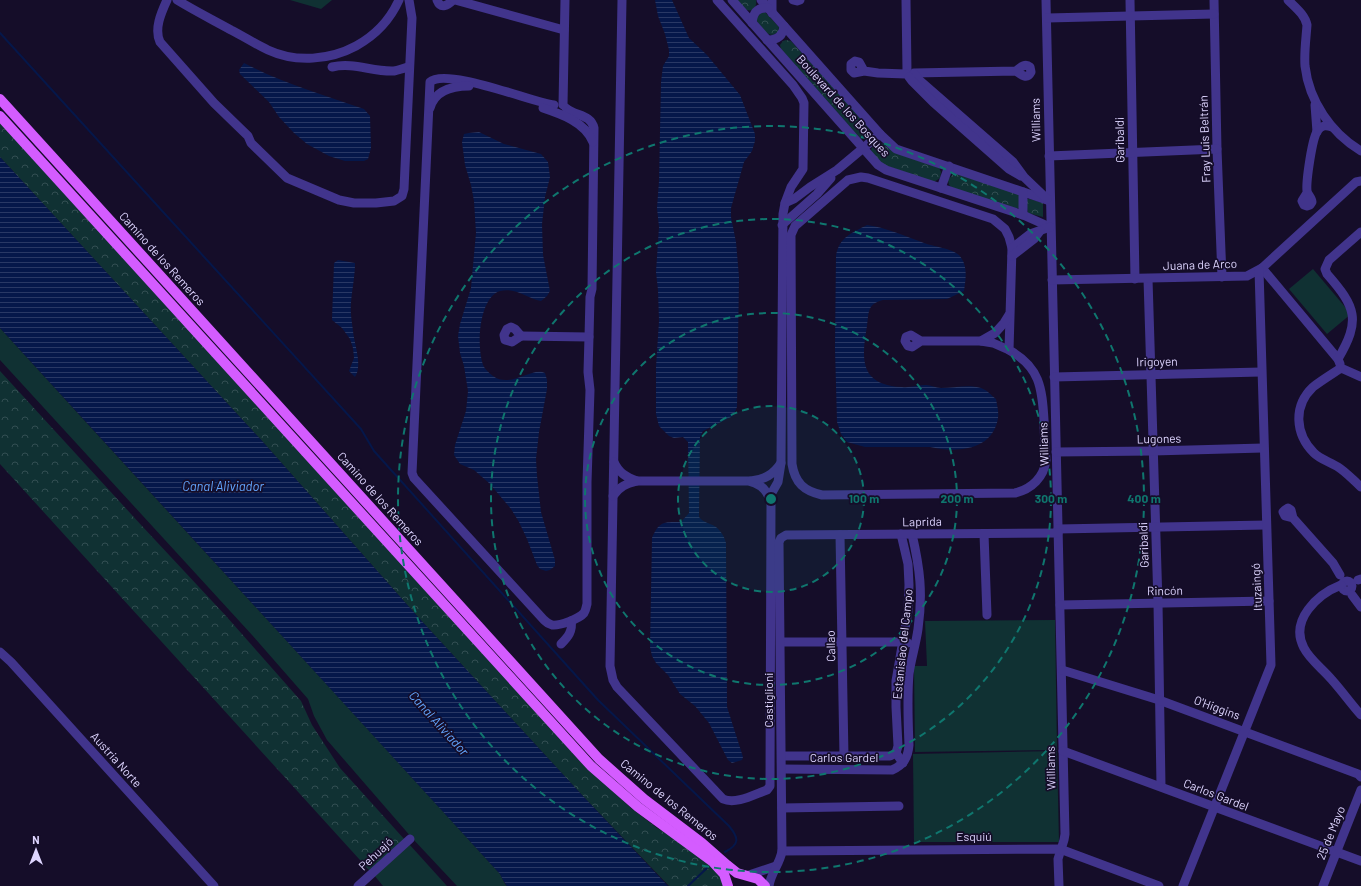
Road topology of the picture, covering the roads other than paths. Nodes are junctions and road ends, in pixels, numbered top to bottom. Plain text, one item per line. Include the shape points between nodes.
1 (167, 0) edge
2 (177, 0) edge
3 (399, 0) edge
4 (409, 0) edge
5 (437, 0) edge
6 (454, 0) edge
7 (562, 0) edge
8 (565, 0) edge
9 (622, 0) edge
10 (717, 0) edge
11 (732, 0) edge
12 (761, 0) edge
13 (793, 0) edge
14 (800, 0) edge
15 (906, 0) edge
16 (911, 0) edge
17 (1046, 0) edge
18 (1130, 0) edge
19 (1214, 0) edge
20 (1288, 0) edge
21 (771, 7) edge
22 (1214, 14) junction
23 (1130, 16) junction
24 (1047, 18) junction
25 (752, 23) junction
26 (784, 26) junction
27 (563, 30) junction
28 (767, 40) junction
29 (332, 66) dead end
30 (409, 67) junction
31 (864, 71) dead end
32 (1016, 71) dead end
33 (911, 73) junction
34 (1313, 96) junction
35 (0, 99) edge
36 (559, 108) junction
37 (428, 112) junction
38 (0, 116) edge
39 (1332, 127) junction
40 (1316, 132) junction
41 (880, 134) junction
42 (864, 148) junction
43 (1217, 149) junction
44 (1361, 151) edge
45 (1133, 152) junction
46 (1049, 156) junction
47 (949, 166) junction
48 (837, 170) junction
49 (1361, 181) edge
50 (941, 188) junction
51 (1023, 192) junction
52 (1307, 193) dead end
53 (1050, 201) junction
54 (785, 203) junction
55 (1023, 215) junction
56 (782, 225) junction
57 (1050, 227) junction
58 (1361, 232) edge
59 (1012, 252) junction
60 (1260, 269) junction
61 (1222, 277) junction
62 (1135, 279) junction
63 (1148, 279) junction
64 (1052, 280) junction
65 (1359, 312) edge
66 (1010, 315) junction
67 (521, 336) dead end
68 (589, 337) junction
69 (921, 341) dead end
70 (981, 341) junction
71 (1009, 350) junction
72 (1339, 363) junction
73 (1261, 372) junction
74 (1151, 374) junction
75 (1054, 377) junction
76 (1361, 377) edge
77 (1263, 448) junction
78 (1153, 451) junction
79 (1056, 452) junction
80 (614, 462) junction
81 (781, 463) junction
82 (637, 481) junction
83 (749, 481) junction
84 (1361, 487) edge
85 (613, 496) junction
86 (770, 496) junction
87 (1293, 518) dead end
88 (1266, 524) junction
89 (1155, 526) junction
90 (1058, 531) junction
91 (901, 534) junction
92 (912, 534) junction
93 (984, 534) junction
94 (786, 535) joint
95 (840, 535) junction
96 (1349, 584) edge
97 (1269, 601) junction
98 (1158, 603) junction
99 (1060, 605) junction
100 (1361, 607) edge
101 (987, 615) dead end
102 (570, 621) junction
103 (781, 642) junction
104 (843, 642) junction
105 (903, 642) junction
106 (561, 644) dead end
107 (915, 645) junction
108 (0, 652) edge
109 (1062, 670) junction
110 (1160, 700) junction
111 (1361, 715) edge
112 (1246, 731) junction
113 (1063, 751) junction
114 (896, 754) junction
115 (782, 756) junction
116 (844, 757) junction
117 (903, 763) junction
118 (782, 769) junction
119 (1361, 777) edge
120 (1161, 786) junction
121 (1361, 790) edge
122 (899, 806) dead end
123 (782, 808) junction
124 (1215, 808) junction
125 (410, 839) dead end
126 (1060, 849) junction
127 (782, 851) junction
128 (1336, 852) junction
129 (1361, 861) edge
130 (776, 866) junction
131 (749, 876) junction
132 (214, 886) edge
133 (358, 886) edge
134 (728, 886) edge
135 (732, 886) edge
136 (765, 886) edge
137 (769, 886) edge
138 (1059, 886) edge
139 (1159, 886) edge
140 (1183, 886) edge
141 (1323, 886) edge

1 - 30 street via 157,30 160,42 282,175 339,200 376,203 394,201 402,196
2 - 3 street via 269,50 296,57 315,58 337,54 362,43 384,25
4 - 30 street via 412,18
5 - 6 street via 438,4 443,6
6 - 27 street
7 - 27 street
8 - 27 street
9 - 80 street
10 - 54 street via 793,85 804,103 803,169
11 - 25 street, Boulevard de los Bosques
12 - 21 street, Boulevard de los Bosques
13 - 14 street
15 - 16 street
15 - 33 street
16 - 33 street
17 - 24 street, Williams
18 - 23 street, Garibaldi
19 - 22 street, Fray Luis Beltrán
20 - 34 street via 1306,20 1305,67
21 - 25 street via 757,11
21 - 26 street, Boulevard de los Bosques
22 - 23 street
22 - 43 street, Fray Luis Beltrán
23 - 24 street
23 - 45 street, Garibaldi
24 - 46 street, Williams
25 - 28 street, Boulevard de los Bosques
26 - 28 street via 780,37
26 - 41 street, Boulevard de los Bosques
27 - 36 street
28 - 42 street, Boulevard de los Bosques
29 - 30 street via 342,64 395,71
31 - 33 street
32 - 33 street
33 - 53 street via 1013,162 1024,178
34 - 39 street
34 - 40 street
35 - 131 main road, Camino de los Remeros via 599,760 737,873
36 - 37 street via 469,86 459,86 446,89 437,95
36 - 37 street via 471,82 437,79 430,82
36 - 68 street via 584,128 593,142 592,289
37 - 102 street via 412,473 544,620 551,625
38 - 134 main road, Camino de los Remeros via 591,766 638,807 713,862 724,874
39 - 40 street via 1326,125
39 - 44 street
40 - 52 street via 1309,165
41 - 42 street
41 - 47 street, Boulevard de los Bosques via 896,149
42 - 48 street
42 - 50 street, Boulevard de los Bosques via 878,165 886,170
43 - 45 street
43 - 61 street, Fray Luis Beltrán
45 - 46 street
45 - 62 street, Garibaldi
46 - 53 street, Williams
47 - 50 street
47 - 51 street, Boulevard de los Bosques
48 - 54 street
48 - 56 street via 817,194
49 - 60 street, Juana de Arco via 1356,182
50 - 55 street, Boulevard de los Bosques
51 - 53 street, Boulevard de los Bosques
51 - 55 street
53 - 57 street, Williams
54 - 56 street
55 - 57 street, Boulevard de los Bosques
56 - 81 street
57 - 59 street via 1030,234
57 - 64 street, Williams
58 - 65 street via 1330,260 1325,269
59 - 66 street
59 - 71 street via 1005,229 993,219 861,177 848,180 795,226 791,235 792,464 797,480 806,489 822,495 1015,493 1029,488 1040,478 1045,468 1042,392 1027,362
60 - 61 street, Juana de Arco via 1247,276
60 - 72 street
60 - 73 street, Ituzaingó
61 - 63 street, Juana de Arco
62 - 63 street, Juana de Arco
62 - 64 street, Juana de Arco
63 - 74 street, Garibaldi
64 - 75 street, Williams
65 - 72 street via 1356,332
66 - 70 street via 995,332
66 - 71 street
67 - 68 street
68 - 102 street via 587,604 582,615
69 - 70 street
70 - 71 street
72 - 76 street
72 - 84 street via 1307,394 1300,407 1298,420 1302,436 1314,453 1339,468
73 - 74 street, Irigoyen
73 - 77 street, Ituzaingó
74 - 75 street, Irigoyen
74 - 78 street, Garibaldi
75 - 79 street, Williams
77 - 78 street, Lugones
77 - 88 street, Ituzaingó
78 - 79 street, Lugones
78 - 89 street, Garibaldi
79 - 90 street, Williams
80 - 82 street via 624,476
80 - 85 street
81 - 83 street via 775,472 766,478
81 - 86 street via 778,482
82 - 83 street
82 - 85 street via 624,485
83 - 86 street via 759,484
85 - 86 street via 610,666 613,680 723,799 728,801 767,790 770,786
87 - 96 street
88 - 89 street, Laprida
88 - 97 street, Ituzaingó
89 - 90 street, Laprida
89 - 98 street, Garibaldi
90 - 93 street, Laprida
90 - 99 street, Williams
91 - 92 street, Laprida
91 - 95 street, Laprida
91 - 105 street, Estanislao del Campo via 908,564 909,585
92 - 93 street, Laprida
92 - 107 street, Estanislao del Campo via 921,581
93 - 101 street
94 - 95 street, Laprida
94 - 103 street, Castiglioni via 780,542
95 - 104 street, Callao
96 - 100 street
96 - 111 street via 1332,588 1306,611 1301,627 1301,641 1307,653
97 - 98 street, Rincón
97 - 112 street, Ituzaingó via 1271,665
98 - 99 street, Rincón
98 - 110 street, Garibaldi
99 - 109 street, Williams
102 - 106 street via 570,634
103 - 104 street
103 - 115 street, Castiglioni
104 - 105 street
104 - 116 street, Callao
105 - 107 street
105 - 114 street, Estanislao del Campo via 896,681
107 - 117 street, Estanislao del Campo via 908,693 909,753
108 - 132 street, Austria Norte
109 - 110 street, O'Higgins
109 - 113 street, Williams
110 - 112 street, O'Higgins
110 - 120 street, Garibaldi
112 - 119 street, O'Higgins
112 - 124 street, Ituzaingó
113 - 120 street, Carlos Gardel
113 - 126 street, Williams via 1065,834
114 - 116 street, Carlos Gardel
114 - 117 street
115 - 116 street, Carlos Gardel
115 - 118 street, Castiglioni
117 - 118 street, Carlos Gardel via 892,770
118 - 123 street, Castiglioni
120 - 124 street, Carlos Gardel
121 - 128 street, 25 de Mayo
122 - 123 street
123 - 127 street, Castiglioni
124 - 128 street, Carlos Gardel
124 - 140 street, Ituzaingó
125 - 133 street, Pehuajó
126 - 127 street, Esquiú
126 - 138 street, Williams
126 - 139 street, Esquiú
127 - 130 street, Castiglioni
128 - 129 street, Carlos Gardel
128 - 141 street, 25 de Mayo
130 - 131 street
130 - 137 street, Castiglioni via 771,874
131 - 135 main road via 741,877
131 - 136 main road, Camino de los Remeros via 758,879

